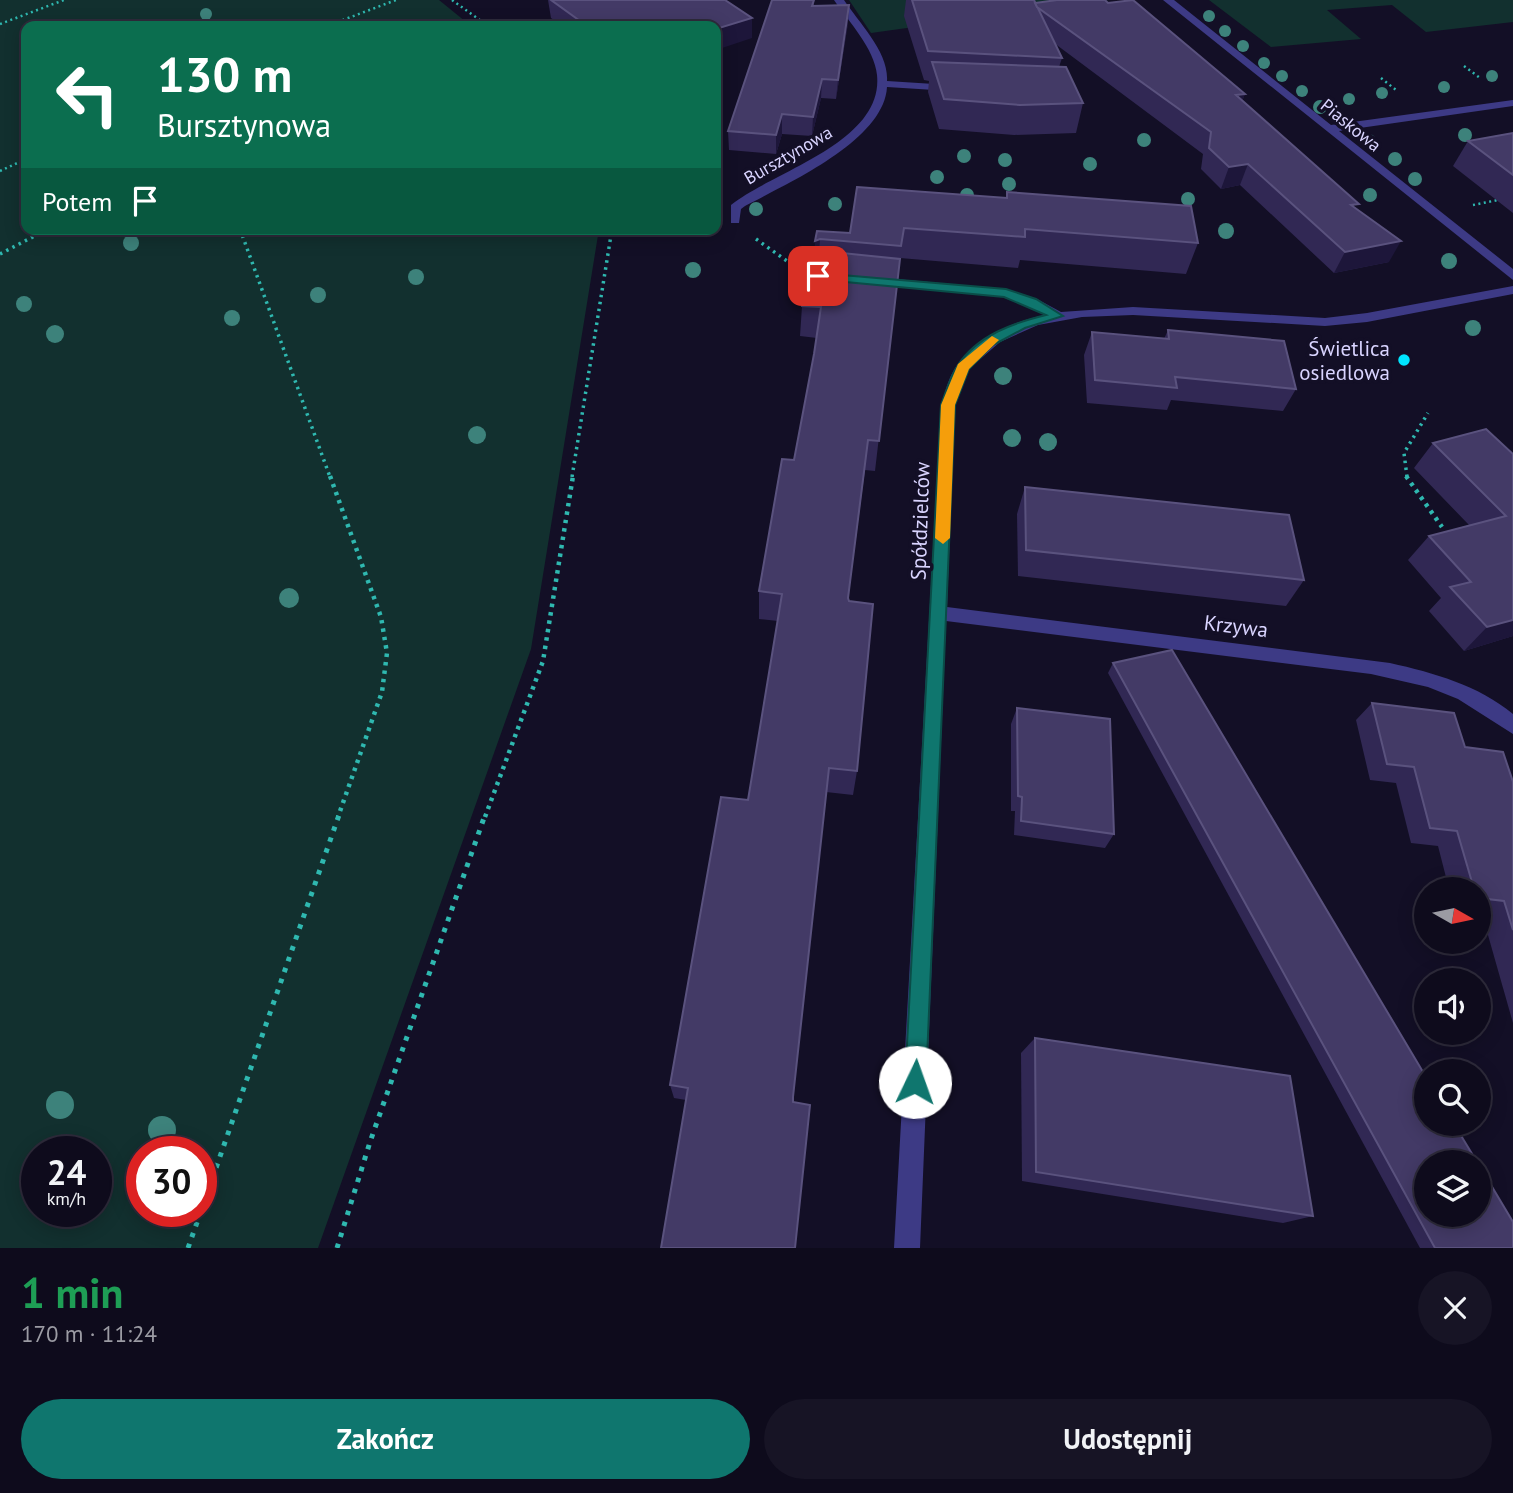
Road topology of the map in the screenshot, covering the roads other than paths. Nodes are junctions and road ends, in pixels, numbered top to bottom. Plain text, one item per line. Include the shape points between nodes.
1 (839, 0) edge
2 (1168, 0) edge
3 (883, 84) junction
4 (962, 89) edge
5 (1513, 103) edge
6 (1328, 129) junction
7 (735, 220) road end
8 (818, 276) edge
9 (1513, 276) edge
10 (1513, 290) edge
11 (1057, 316) junction
12 (939, 613) junction
13 (1513, 726) edge
14 (910, 1247) edge

1 - 3 street via 879,64
2 - 6 street, Piaskowa
3 - 4 street
3 - 7 street, Bursztynowa via 867,121 850,138 741,203 735,208
5 - 6 street
6 - 9 street, Piaskowa
8 - 11 street via 1006,293
10 - 11 street, Spółdzielców via 1329,322 1133,312
11 - 12 street, Spółdzielców via 1021,325 988,342 963,367 948,405
12 - 13 street, Krzywa via 1371,666 1433,679 1496,709
12 - 14 street, Spółdzielców

